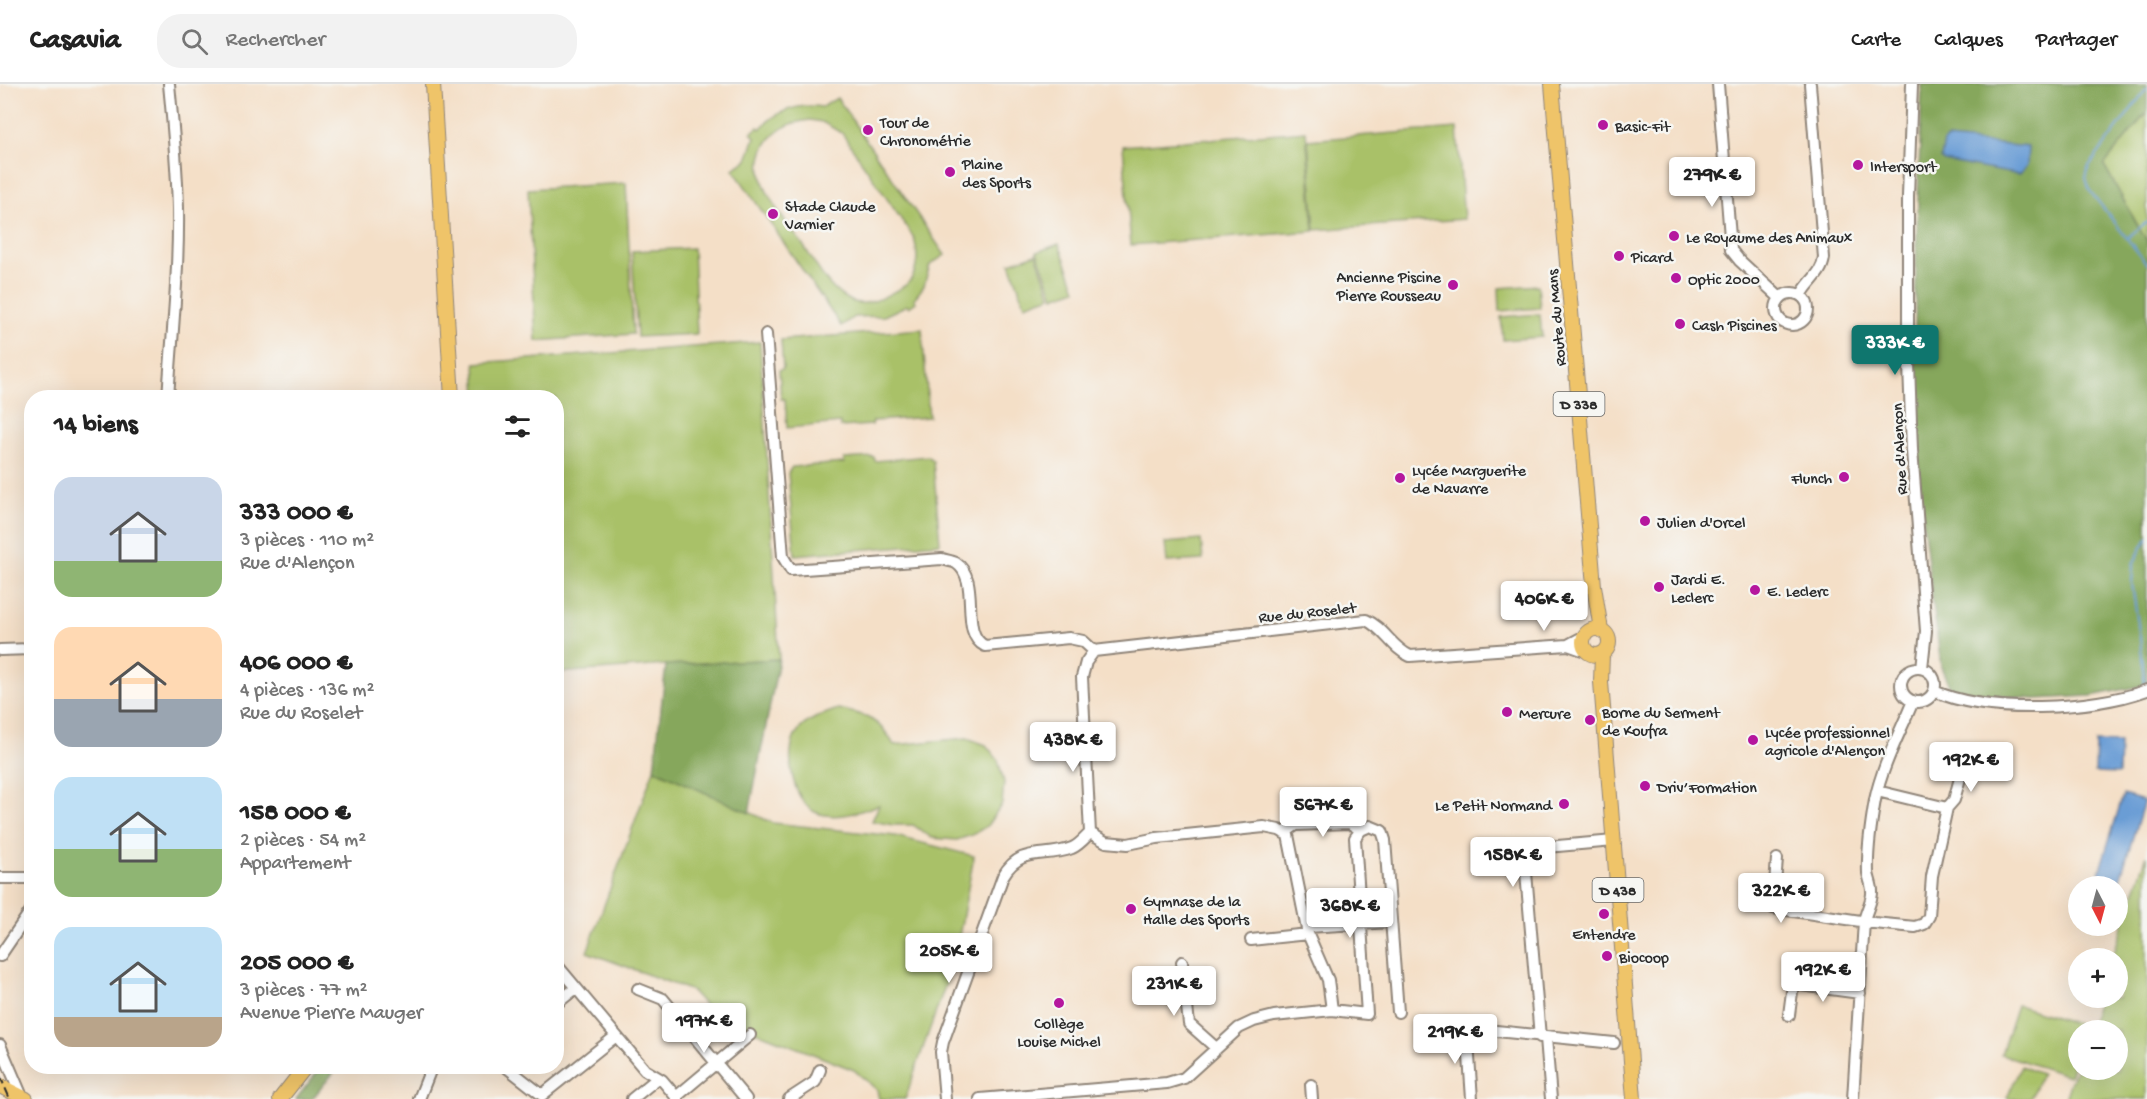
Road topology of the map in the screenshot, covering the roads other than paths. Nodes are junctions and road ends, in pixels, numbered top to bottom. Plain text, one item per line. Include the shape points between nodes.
1 (169, 84) edge
2 (433, 84) edge
3 (1552, 84) edge
4 (1718, 84) edge
5 (1810, 84) edge
6 (1912, 84) edge
7 (1801, 296) junction
8 (1780, 298) junction
9 (766, 334) dead end
10 (169, 390) edge
11 (452, 390) edge
12 (1592, 643) junction
13 (24, 649) edge
14 (0, 650) edge
15 (1094, 651) junction
16 (1922, 668) junction
17 (2147, 690) edge
18 (1934, 691) junction
19 (1913, 701) junction
20 (1975, 755) dead end
21 (1877, 791) junction
22 (1947, 808) junction
23 (1366, 828) junction
24 (1090, 832) junction
25 (1284, 833) junction
26 (1614, 842) junction
27 (1776, 859) dead end
28 (0, 878) edge
29 (24, 878) edge
30 (24, 921) edge
31 (1864, 921) junction
32 (1391, 922) junction
33 (1361, 924) junction
34 (1308, 931) junction
35 (1251, 940) dead end
36 (0, 956) edge
37 (1182, 962) dead end
38 (564, 974) edge
39 (576, 988) junction
40 (638, 989) dead end
41 (1860, 993) junction
42 (564, 998) edge
43 (1332, 1010) junction
44 (1398, 1012) dead end
45 (1789, 1015) dead end
46 (750, 1035) dead end
47 (616, 1036) junction
48 (1543, 1037) junction
49 (1614, 1043) dead end
50 (0, 1046) edge
51 (1216, 1048) junction
52 (716, 1063) junction
53 (820, 1070) dead end
54 (300, 1074) edge
55 (429, 1074) edge
56 (515, 1074) edge
57 (658, 1078) junction
58 (1311, 1085) dead end
59 (0, 1086) edge
60 (0, 1092) edge
61 (1036, 1096) edge
62 (20, 1098) edge
63 (677, 1098) edge
64 (280, 1099) edge
65 (419, 1099) edge
66 (632, 1099) edge
67 (746, 1099) edge
68 (789, 1099) edge
69 (945, 1099) edge
70 (980, 1099) edge
71 (1312, 1099) edge
72 (1472, 1099) edge
73 (1551, 1099) edge
74 (1634, 1099) edge
75 (1853, 1099) edge

1 - 10 street via 178,211
2 - 11 main road
3 - 12 main road, Route du Mans / D 338 via 1594,586
4 - 8 street via 1731,250
5 - 7 street via 1824,258 1819,274
6 - 16 street, Rue d'Alençon via 1908,336 1926,631
7 - 8 street via 1790,292
7 - 8 street via 1808,307 1806,315 1793,325 1778,318 1775,310
9 - 15 street via 783,557 791,570 942,559 956,563 968,582 973,633 978,642 985,646 1069,638 1083,641
12 - 15 street, Rue du Roselet via 1410,656 1366,620
12 - 26 main road, D 438 via 1601,682
13 - 14 street
15 - 24 street via 1082,677
16 - 18 street via 1934,677
16 - 19 street via 1912,669 1902,680 1902,690
17 - 18 street via 2131,696 2048,708 1999,705
18 - 19 street via 1928,699
19 - 21 street
20 - 22 street via 1965,760 1954,800
21 - 22 street
21 - 31 street via 1869,854 1872,891
22 - 31 street via 1932,876 1929,916 1924,924 1915,927
23 - 25 street via 1349,823 1296,825
23 - 32 street via 1382,831 1385,840
23 - 33 street via 1355,838
24 - 25 street via 1106,842 1128,844 1264,827
24 - 69 street via 1073,848 1014,860 1003,876 943,1041
25 - 34 street via 1292,844
26 - 48 street via 1524,849
26 - 74 main road, D 438
27 - 31 street via 1773,908
28 - 29 street
30 - 36 street
31 - 41 street
32 - 33 street
32 - 44 street
33 - 34 street
33 - 43 street via 1367,1014
34 - 35 street
34 - 43 street via 1328,980
37 - 51 street via 1190,1024
38 - 39 street
39 - 42 street
39 - 47 street
40 - 52 street via 663,999
41 - 45 street via 1793,984
41 - 75 street
43 - 51 street via 1254,1021
46 - 52 street
47 - 56 street via 542,1095
47 - 57 street via 645,1070
48 - 49 street
48 - 72 street via 1467,1028
48 - 73 street
50 - 62 street
51 - 61 street via 1184,1078 1167,1083
52 - 63 street
52 - 67 street
53 - 68 street via 815,1082
54 - 64 main road
55 - 65 street
57 - 63 street
57 - 66 street
58 - 71 street
59 - 62 main road
60 - 62 main road
61 - 70 street

